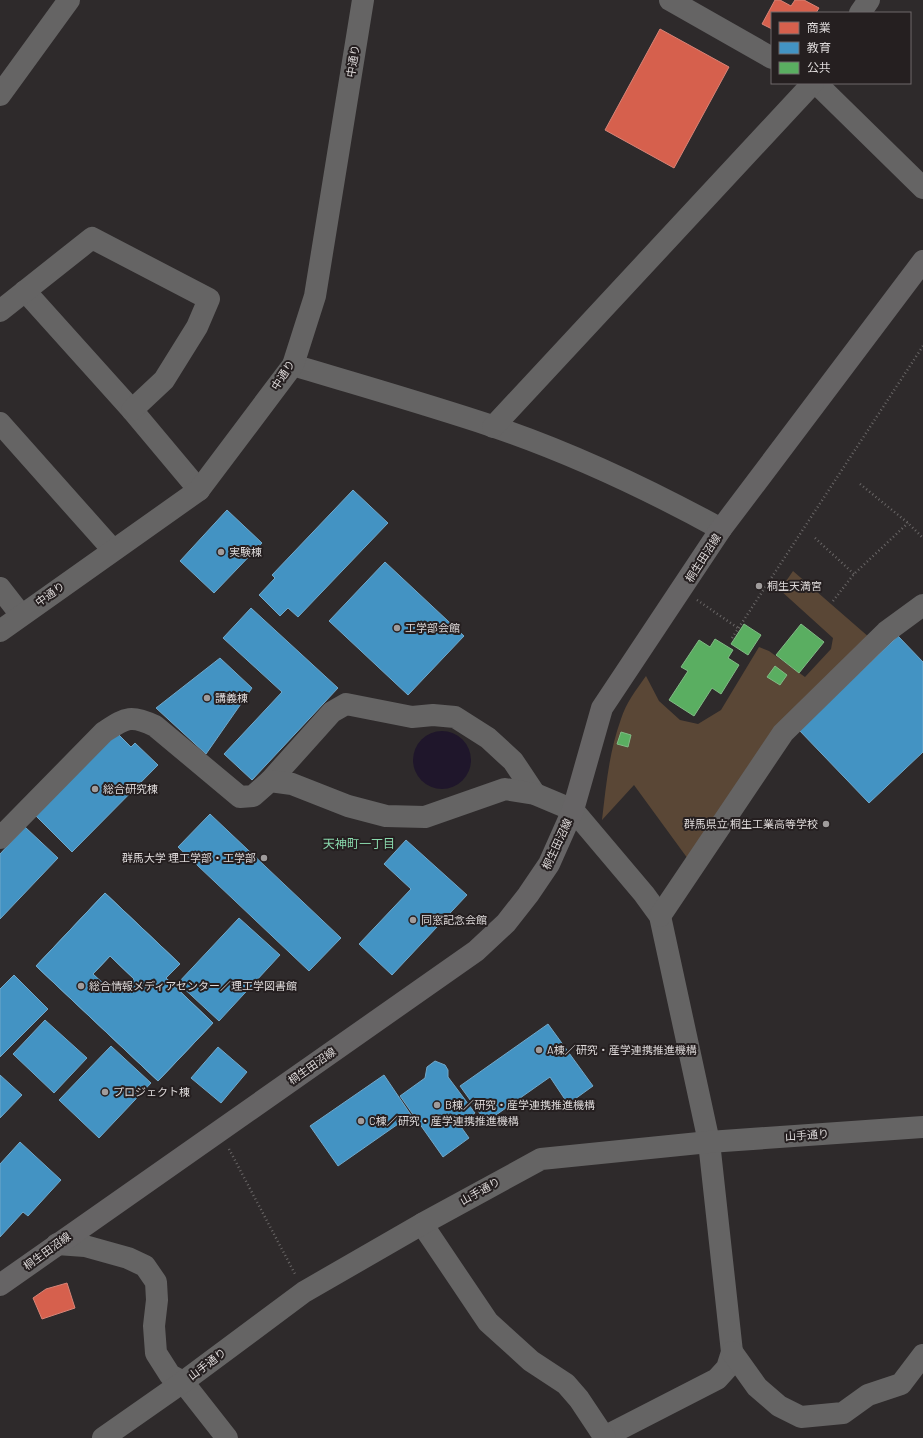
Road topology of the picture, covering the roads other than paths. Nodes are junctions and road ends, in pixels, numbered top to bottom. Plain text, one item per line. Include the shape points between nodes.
1 (69, 0) edge
2 (363, 0) edge
3 (670, 0) edge
4 (869, 0) edge
5 (861, 12) edge
6 (771, 57) edge
7 (812, 84) edge
8 (817, 84) edge
9 (0, 95) edge
10 (923, 188) edge
11 (923, 261) edge
12 (25, 291) junction
13 (0, 311) edge
14 (292, 365) junction
15 (132, 410) junction
16 (0, 423) edge
17 (493, 427) junction
18 (199, 490) junction
19 (721, 530) junction
20 (113, 550) junction
21 (0, 588) edge
22 (923, 605) edge
23 (22, 615) junction
24 (0, 631) edge
25 (270, 781) junction
26 (535, 794) junction
27 (573, 810) junction
28 (0, 838) edge
29 (660, 916) junction
30 (923, 1127) edge
31 (709, 1142) junction
32 (422, 1224) junction
33 (57, 1244) junction
34 (0, 1285) edge
35 (732, 1352) junction
36 (923, 1355) edge
37 (184, 1382) junction
38 (604, 1437) edge
39 (103, 1438) edge
40 (227, 1438) edge

1 - 9 street
2 - 14 street, 中通り via 315,296
3 - 6 street
4 - 5 street
7 - 17 street
8 - 10 street
11 - 19 main road, 桐生田沼線
12 - 13 street
12 - 15 street
12 - 15 street via 92,238 209,300 197,327 164,380
14 - 17 street
14 - 18 street, 中通り
15 - 18 street
16 - 20 street
17 - 19 street via 601,469 661,497
18 - 20 street, 中通り
19 - 27 main road, 桐生田沼線 via 602,708
20 - 23 street, 中通り
21 - 23 street
22 - 29 street via 886,632 783,733
23 - 24 street, 中通り
25 - 26 street via 292,784 348,806 386,816 424,817 505,790
25 - 26 street via 332,712 346,704 412,717 455,717 488,738 513,761
25 - 28 street via 253,796 240,797 155,726 140,718 123,720 104,732
26 - 27 street
27 - 29 street
27 - 33 main road, 桐生田沼線 via 550,864 506,923 476,951
29 - 31 street
30 - 31 street, 山手通り
31 - 32 street, 山手通り via 541,1159
31 - 35 street
32 - 37 street, 山手通り via 304,1292
32 - 38 street via 488,1322 531,1361 566,1384
33 - 34 main road, 桐生田沼線
33 - 37 street via 85,1246 128,1258 145,1266 156,1282 156,1353 170,1375
35 - 36 street via 757,1387 779,1406 801,1417 844,1413 868,1395 901,1384
35 - 38 street via 727,1368 717,1379
37 - 39 street, 山手通り
37 - 40 street

